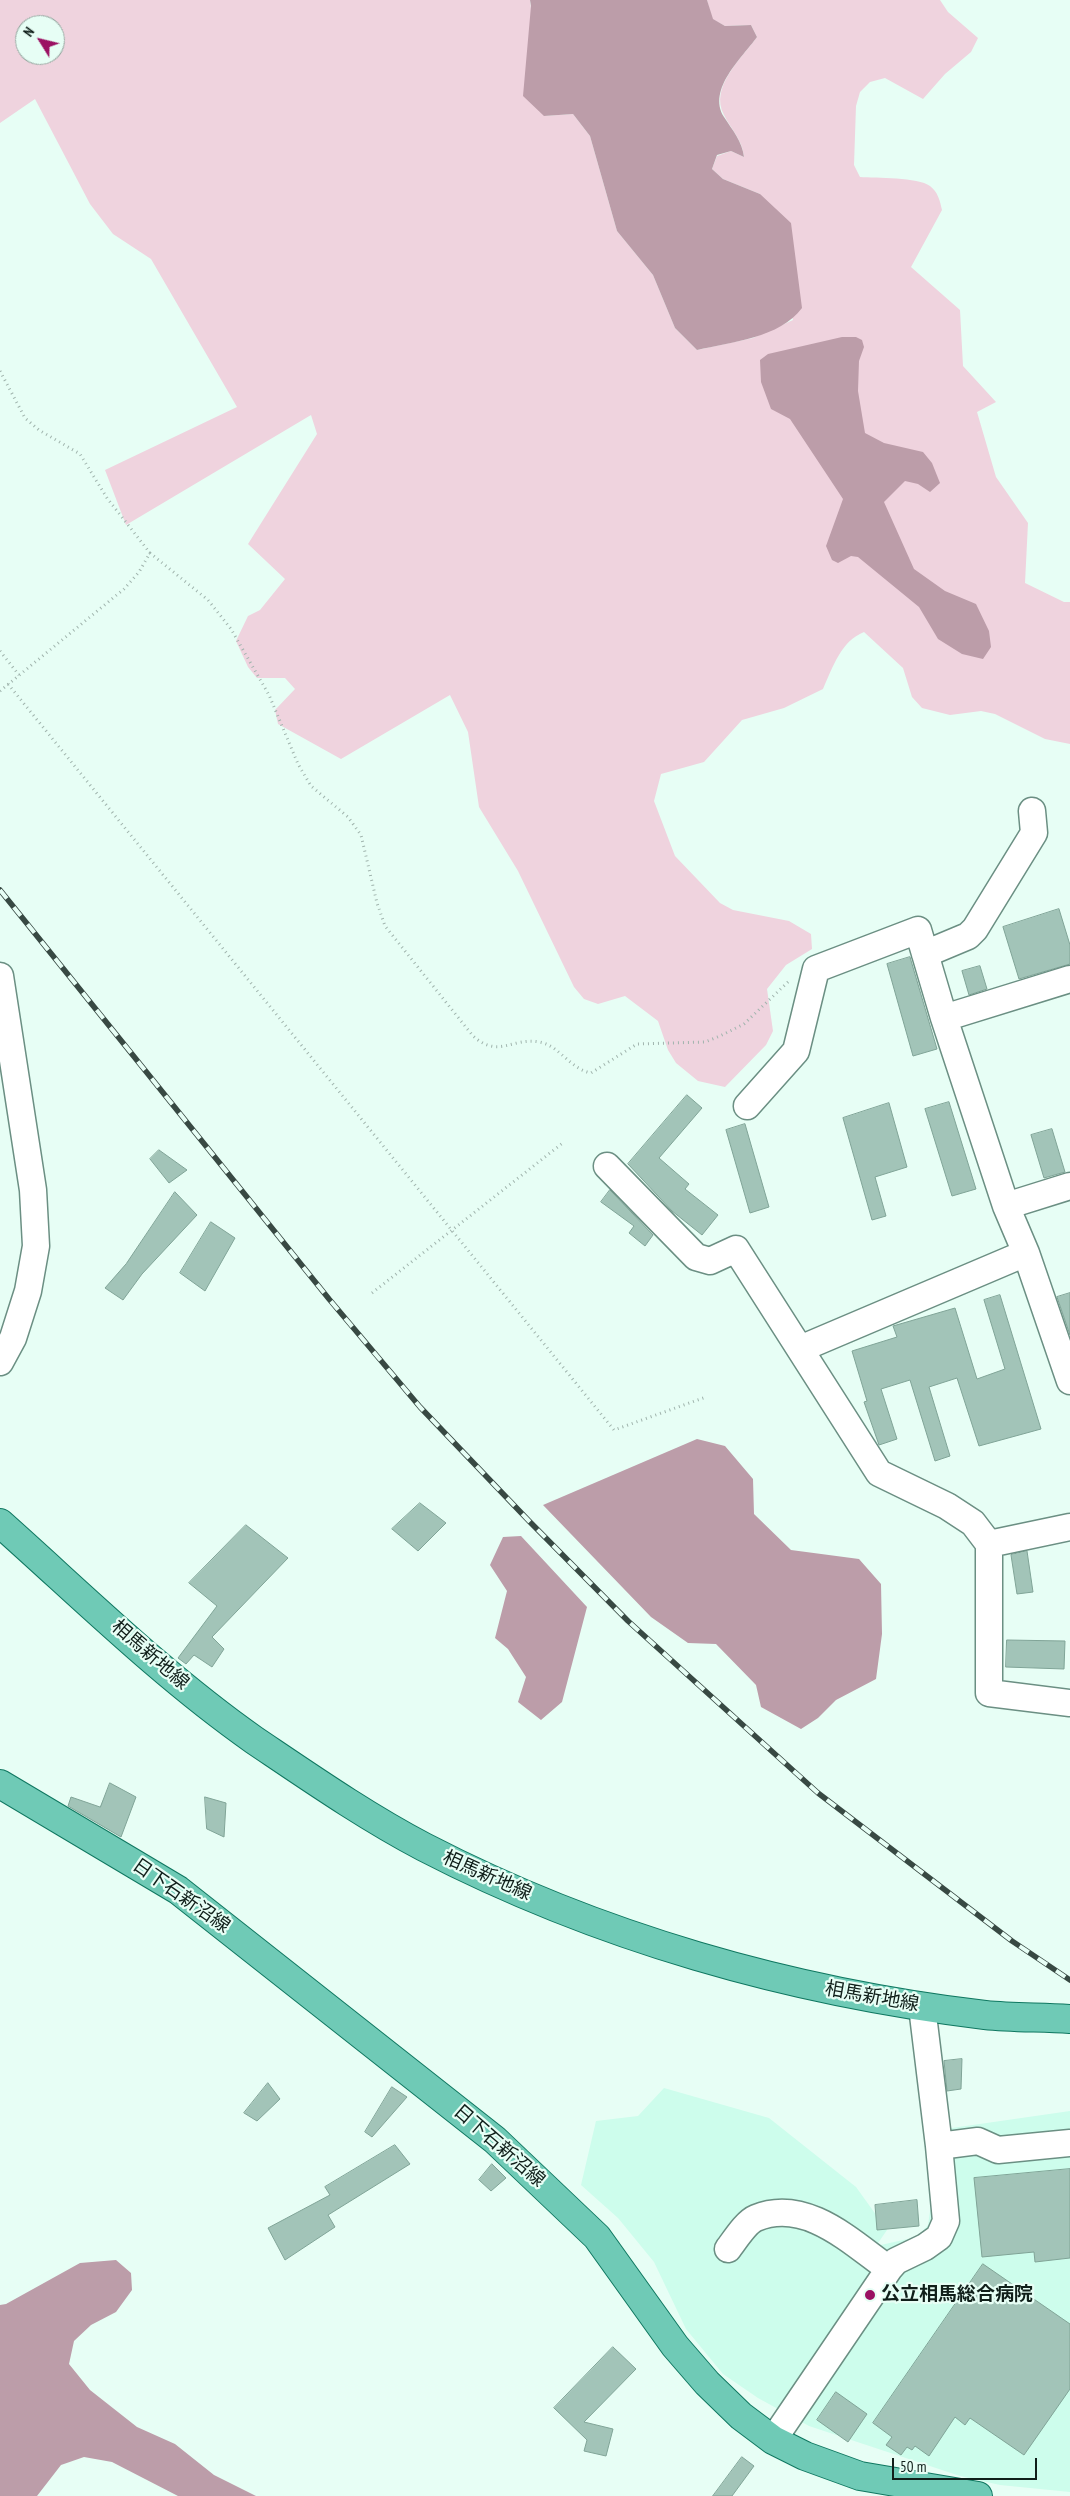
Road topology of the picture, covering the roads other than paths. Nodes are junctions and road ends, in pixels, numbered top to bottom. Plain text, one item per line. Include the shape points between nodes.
1 (1032, 811) dead end
2 (925, 954) junction
3 (0, 976) edge
4 (1070, 979) edge
5 (944, 1018) junction
6 (747, 1106) dead end
7 (607, 1166) dead end
8 (1070, 1186) edge
9 (1006, 1206) junction
10 (1026, 1253) junction
11 (800, 1349) junction
12 (0, 1362) edge
13 (1070, 1380) edge
14 (0, 1523) edge
15 (1070, 1527) edge
16 (989, 1544) junction
17 (1070, 1702) edge
18 (0, 1784) edge
19 (920, 2006) junction
20 (1070, 2018) edge
21 (1070, 2143) edge
22 (939, 2146) junction
23 (728, 2249) dead end
24 (889, 2269) junction
25 (773, 2440) junction
26 (938, 2493) edge
27 (978, 2496) edge

1 - 2 street via 1034,833 975,929 968,936
2 - 5 street
2 - 6 street via 918,930 816,969 796,1051
3 - 12 street via 33,1190 36,1246 28,1291 13,1338
4 - 5 street
5 - 9 street
7 - 11 street via 696,1257 710,1262 736,1249
8 - 9 street
9 - 10 street
10 - 11 street
10 - 13 street
11 - 16 street via 879,1473 974,1523
14 - 19 main road, 相馬新地線 via 170,1674 252,1738 420,1845 492,1881 594,1921 726,1966
15 - 16 street
16 - 17 street via 990,1693
18 - 25 main road, 日下石新沼線 via 178,1890 495,2140 597,2236 675,2346 707,2383 741,2416
19 - 20 main road, 相馬新地線 via 989,2015
19 - 22 street
21 - 22 street via 998,2150 978,2141
22 - 24 street via 946,2220 939,2237 896,2261
23 - 24 street via 754,2218 777,2212 802,2214 830,2227
24 - 25 street
25 - 26 main road, 日下石新沼線 via 805,2456 860,2476
26 - 27 main road, 日下石新沼線

